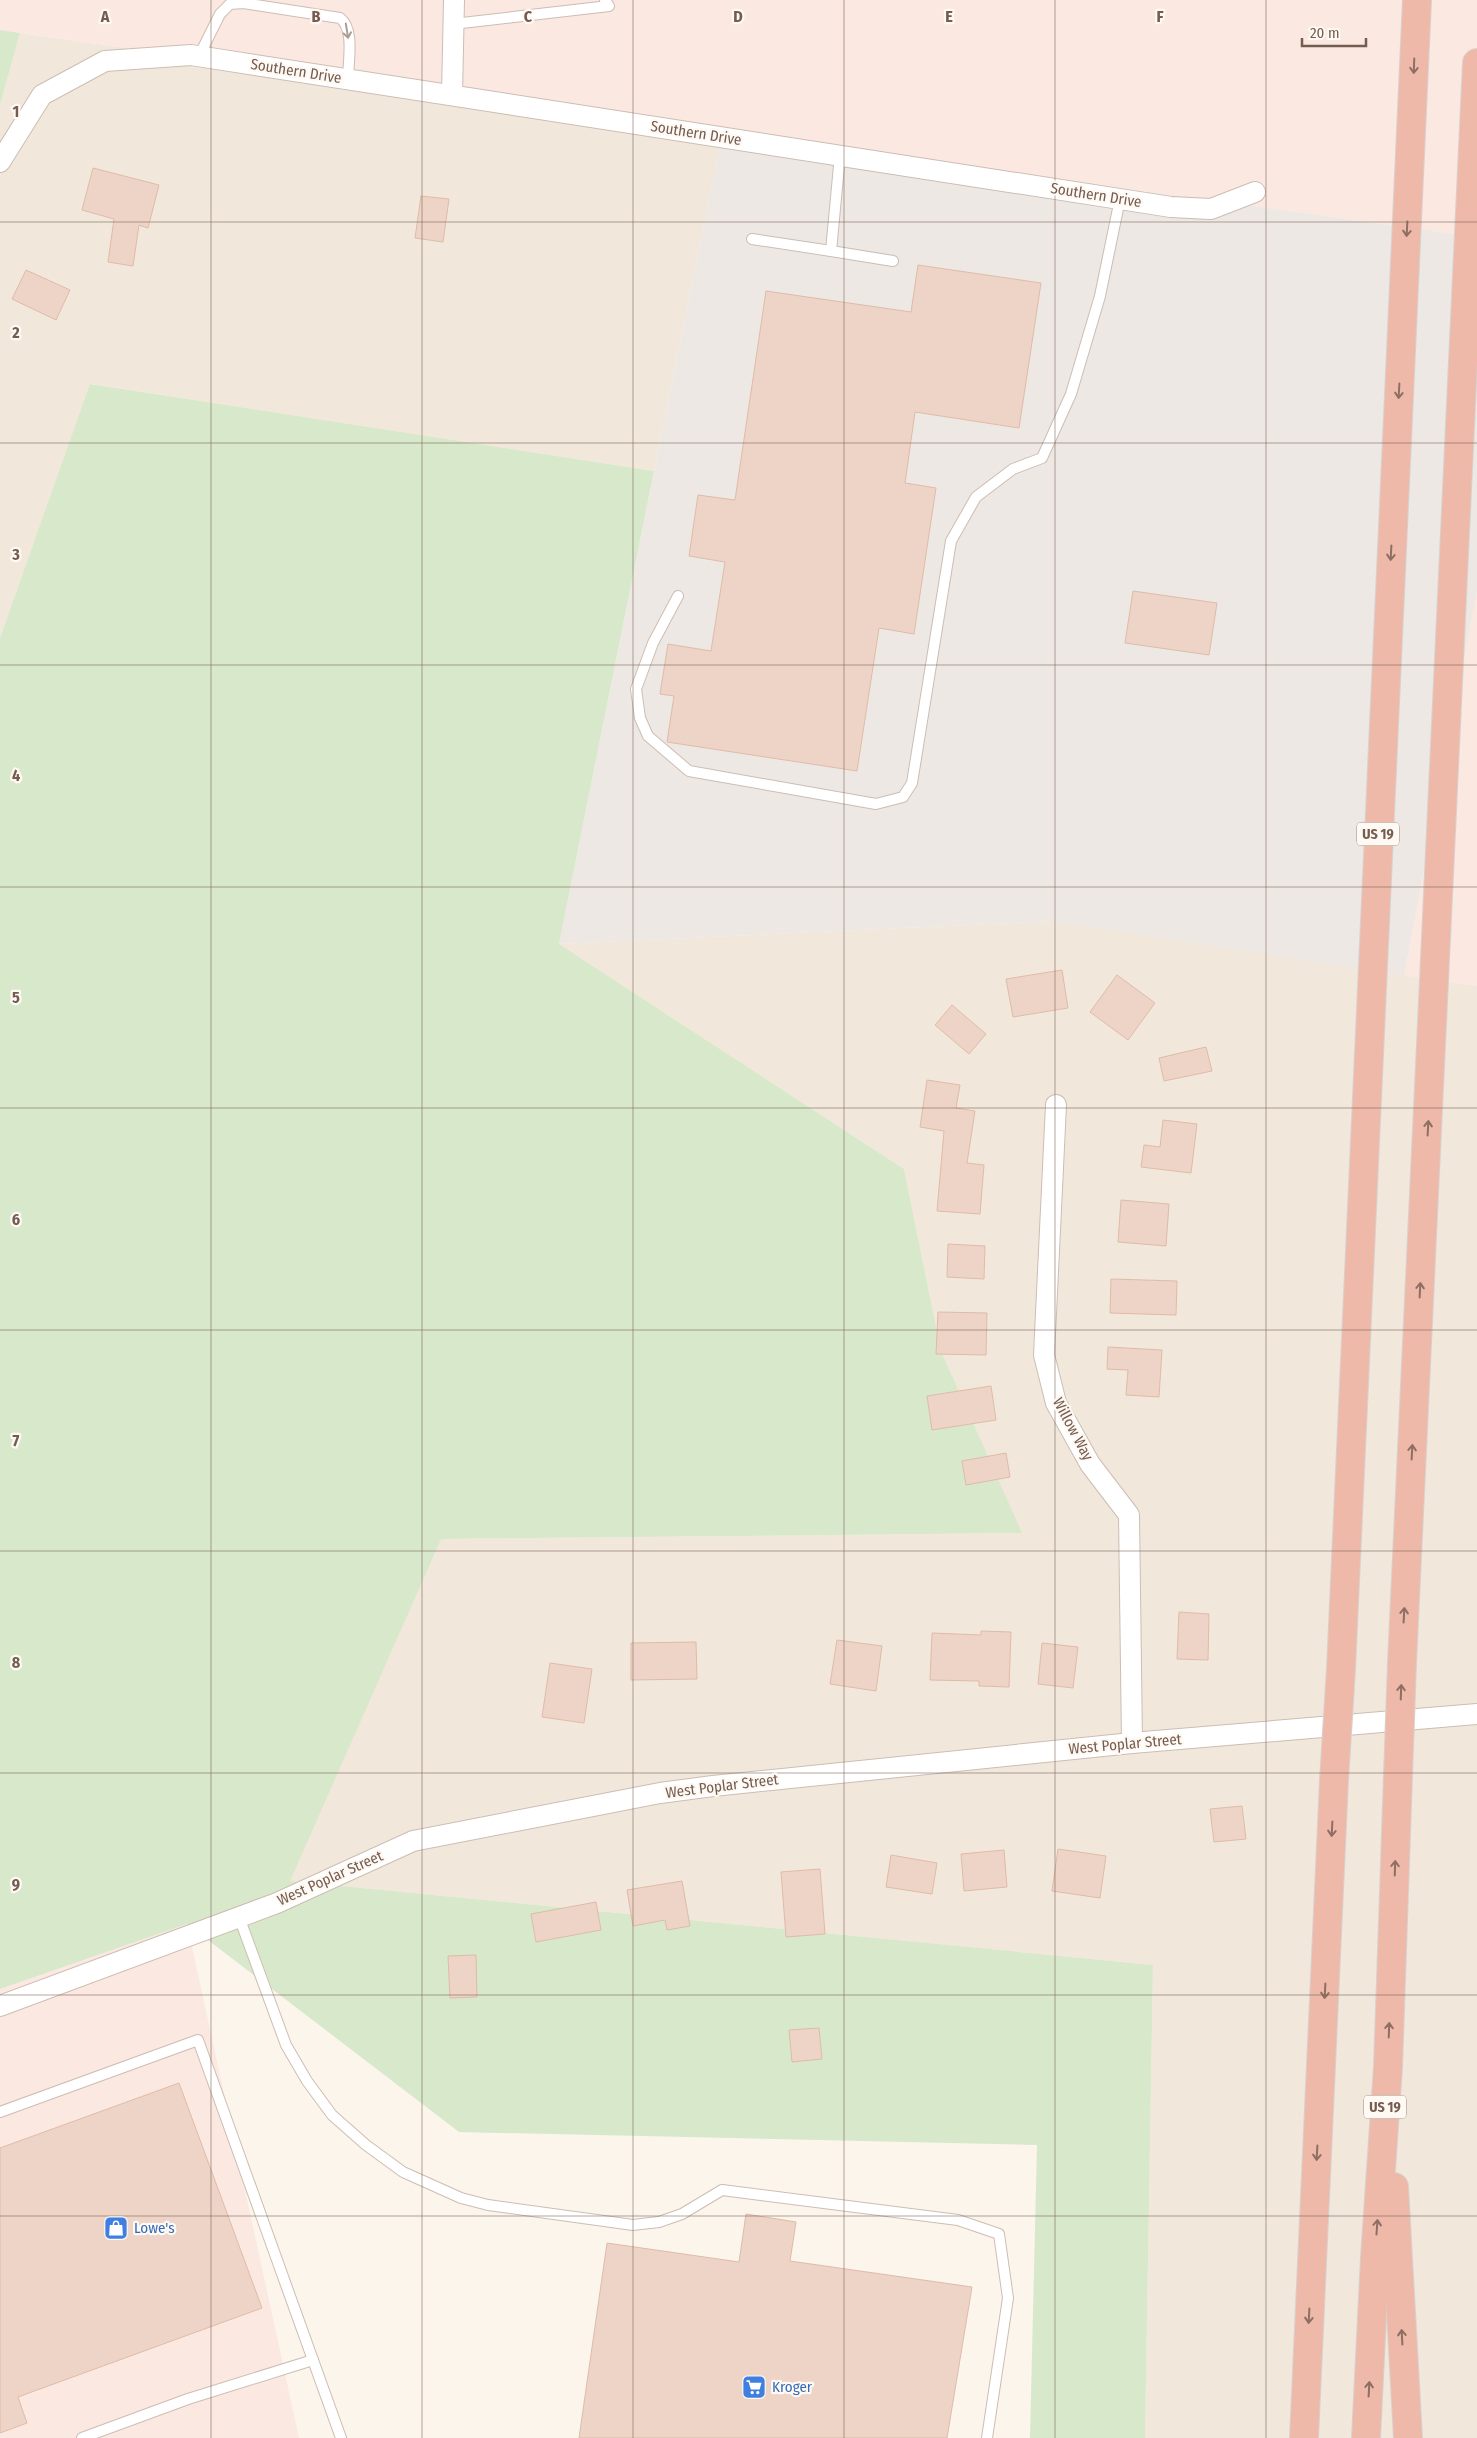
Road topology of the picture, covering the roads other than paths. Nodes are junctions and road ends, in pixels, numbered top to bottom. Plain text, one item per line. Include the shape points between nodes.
1 (454, 0) edge
2 (605, 0) edge
3 (1416, 0) edge
4 (453, 24) junction
5 (198, 56) junction
6 (1477, 63) edge
7 (348, 79) junction
8 (452, 95) junction
9 (840, 155) junction
10 (0, 162) edge
11 (1255, 192) dead end
12 (1120, 199) junction
13 (752, 239) dead end
14 (830, 251) junction
15 (893, 261) dead end
16 (678, 596) dead end
17 (1056, 1105) dead end
18 (1477, 1714) edge
19 (1132, 1743) junction
20 (239, 1917) junction
21 (0, 2006) edge
22 (1388, 2067) junction
23 (0, 2112) edge
24 (313, 2360) junction
25 (1303, 2434) edge
26 (82, 2438) edge
27 (341, 2438) edge
28 (988, 2438) edge
29 (1366, 2438) edge
30 (1408, 2438) edge

1 - 4 street
2 - 4 lane via 610,6
3 -> 25 highway, US 19, bridge
4 - 8 street
5 - 7 street, Southern Drive
5 -> 7 lane via 220,14 230,4 243,3 345,21
5 - 10 street, Southern Drive via 105,61 42,95
22 -> 6 highway, US 19, bridge via 1402,1663
7 - 8 street, Southern Drive
8 - 9 street, Southern Drive
9 - 12 street, Southern Drive
9 - 14 lane
11 - 12 street, Southern Drive via 1211,209
12 - 16 lane via 1100,296 1074,385 1042,458 1013,469 976,497 951,541 912,783 903,797 876,804 688,771 648,736 640,718 636,689 653,643
13 - 14 lane
14 - 15 lane
17 - 19 street, Willow Way via 1044,1355 1056,1403 1090,1464 1129,1515
18 - 19 street, West Poplar Street
19 - 20 street, West Poplar Street via 660,1792 413,1841
20 - 21 street, West Poplar Street
20 - 28 lane via 286,2045 332,2115 403,2172 461,2198 488,2205 633,2225 659,2222 682,2214 722,2190 958,2220 999,2234 1008,2298
29 -> 22 highway, US 19
30 -> 22 highway
23 - 24 lane via 198,2040
24 - 26 lane via 188,2399
24 - 27 lane

